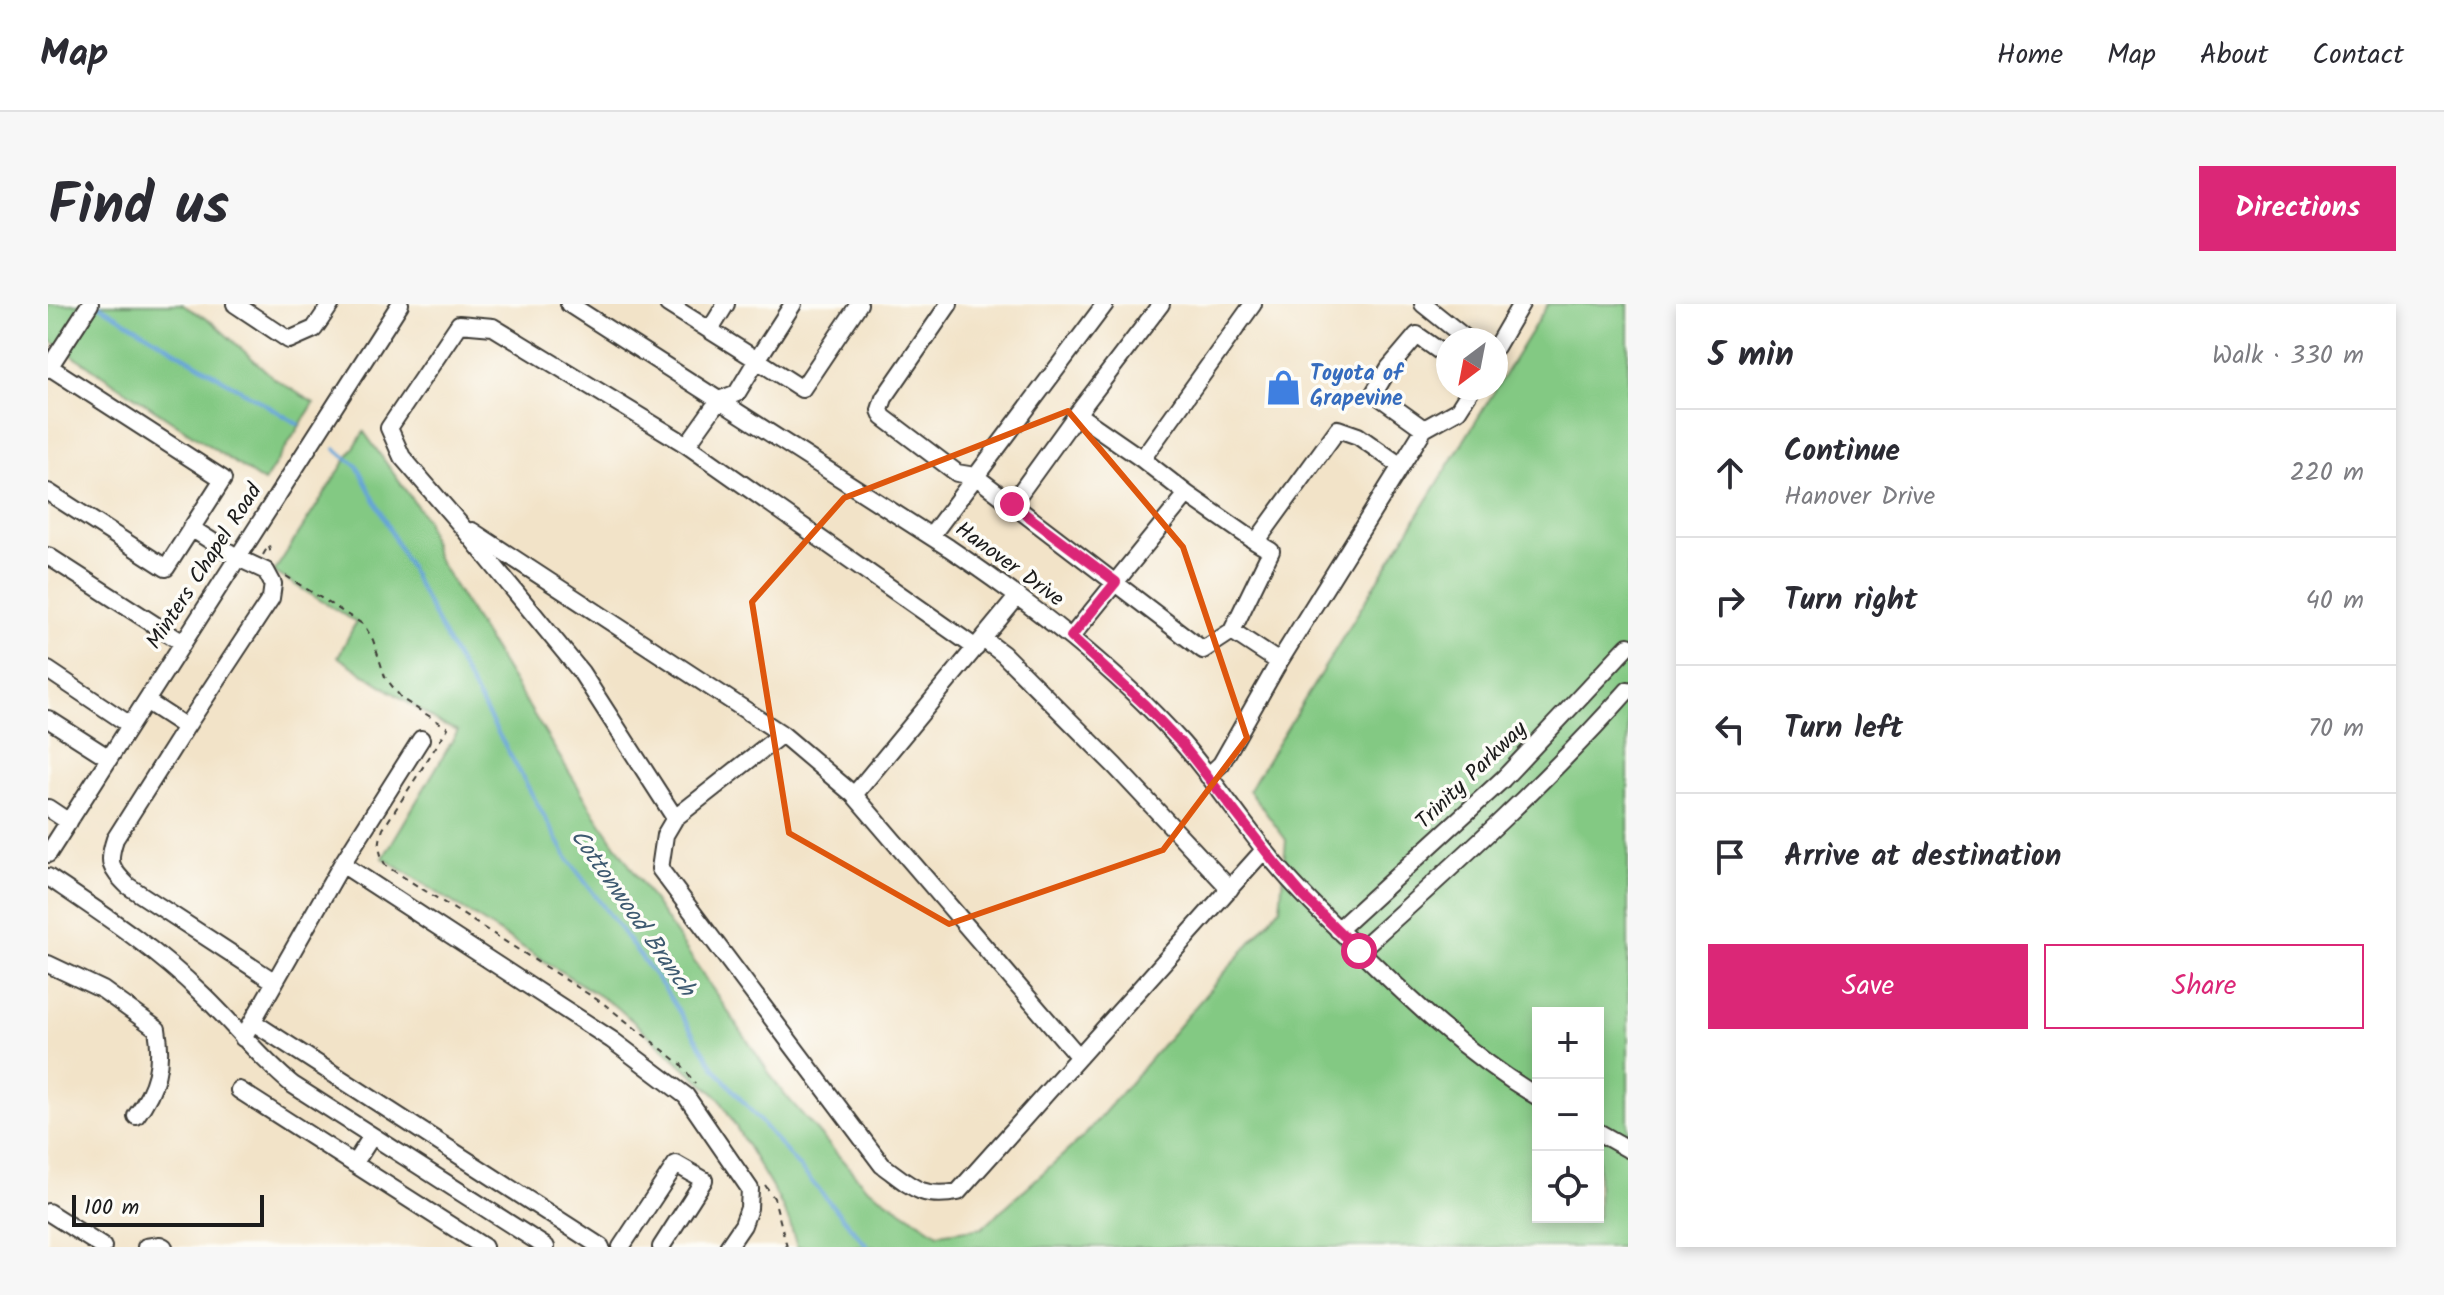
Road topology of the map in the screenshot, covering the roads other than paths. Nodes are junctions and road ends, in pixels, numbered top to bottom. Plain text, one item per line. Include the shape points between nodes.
1 (90, 304) edge
2 (235, 304) edge
3 (331, 304) edge
4 (400, 304) edge
5 (569, 304) edge
6 (726, 304) edge
7 (793, 304) edge
8 (859, 304) edge
9 (949, 304) edge
10 (1105, 304) edge
11 (1161, 304) edge
12 (1253, 304) edge
13 (1423, 304) edge
14 (1521, 304) edge
15 (677, 306) edge
16 (594, 311) edge
17 (1453, 328) edge
18 (1507, 328) edge
19 (710, 330) junction
20 (1436, 348) edge
21 (757, 360) junction
22 (49, 367) edge
23 (719, 400) junction
24 (1464, 400) edge
25 (1077, 414) junction
26 (1424, 429) junction
27 (687, 445) junction
28 (1142, 459) junction
29 (1401, 466) junction
30 (975, 476) junction
31 (48, 492) edge
32 (1187, 494) junction
33 (1012, 504) junction
34 (459, 523) junction
35 (191, 528) junction
36 (931, 536) junction
37 (1256, 542) junction
38 (48, 556) edge
39 (238, 558) junction
40 (1116, 582) junction
41 (1018, 596) junction
42 (1232, 631) junction
43 (1071, 637) junction
44 (183, 643) junction
45 (980, 644) junction
46 (1628, 646) edge
47 (1279, 662) junction
48 (48, 670) edge
49 (1628, 690) edge
50 (146, 701) junction
51 (48, 719) edge
52 (130, 725) junction
53 (186, 727) junction
54 (782, 734) junction
55 (421, 739) dead end
56 (109, 758) junction
57 (1208, 776) junction
58 (854, 795) junction
59 (48, 808) edge
60 (675, 818) junction
61 (69, 822) junction
62 (1264, 850) junction
63 (48, 854) edge
64 (342, 864) junction
65 (48, 877) edge
66 (1230, 889) junction
67 (1338, 930) junction
68 (1359, 951) junction
69 (48, 964) edge
70 (275, 982) junction
71 (253, 1022) junction
72 (243, 1038) junction
73 (1079, 1057) junction
74 (239, 1090) dead end
75 (1532, 1093) edge
76 (394, 1113) junction
77 (136, 1116) dead end
78 (1604, 1135) edge
79 (374, 1138) junction
80 (1628, 1149) edge
81 (354, 1164) junction
82 (50, 1217) edge
83 (524, 1241) edge
84 (103, 1247) edge
85 (146, 1247) edge
86 (164, 1247) edge
87 (484, 1247) edge
88 (546, 1247) edge
89 (601, 1247) edge
90 (621, 1247) edge
91 (661, 1247) edge
92 (728, 1247) edge

1 - 22 street
2 - 3 street via 289,340 314,329
4 - 39 street, Minters Chapel Road
5 - 16 street, Hanover Drive
6 - 19 street
7 - 21 street
8 - 21 street via 802,389
9 - 30 street via 880,410 957,473
10 - 30 street
11 - 25 street
12 - 28 street
13 - 17 street
14 - 18 street
15 - 19 street
16 - 23 street, Hanover Drive
19 - 21 street
20 - 26 street via 1417,335 1374,393
21 - 23 street via 737,393
22 - 35 street via 223,479
23 - 27 street
23 - 36 street, Hanover Drive
24 - 26 street via 1458,410
25 - 28 street
25 - 33 street
26 - 29 street
27 - 34 street via 493,327 459,324 389,428 402,457
27 - 45 street
28 - 32 street
29 - 37 street via 1358,436 1338,429
29 - 47 street
30 - 33 street
30 - 36 street
31 - 35 street via 166,568
32 - 37 street
32 - 40 street
33 - 40 street
34 - 54 street
34 - 60 street via 581,672
35 - 39 street
36 - 41 street, Hanover Drive
37 - 42 street via 1271,551
38 - 44 street
39 - 44 street, Minters Chapel Road
39 - 53 street via 266,571 273,584 271,598
40 - 42 street via 1203,650
40 - 43 street
41 - 43 street, Hanover Drive
41 - 45 street
42 - 47 street
43 - 57 street, Hanover Drive via 1145,705
44 - 50 street, Minters Chapel Road
45 - 58 street
45 - 66 street via 1003,654
46 - 67 street, Trinity Parkway via 1503,779
47 - 57 street via 1221,764
48 - 52 street
49 - 68 street via 1497,827
50 - 52 street, Minters Chapel Road
50 - 53 street
51 - 56 street
52 - 56 street, Minters Chapel Road
53 - 70 street via 115,839 109,857 114,872
54 - 58 street
54 - 60 street
55 - 64 street
56 - 61 street, Minters Chapel Road
57 - 62 street, Hanover Drive
58 - 73 street
59 - 61 street
60 - 73 street via 665,835 660,869 882,1165 918,1191 936,1196 958,1192
61 - 63 street, Minters Chapel Road
62 - 66 street
62 - 67 street, Hanover Drive
64 - 70 street
64 - 92 street via 612,1040 686,1096 750,1189 743,1225
65 - 72 street via 121,926 200,991
66 - 73 street
67 - 68 street, Hanover Drive
68 - 75 street, Hanover Drive via 1477,1057
69 - 77 street via 103,990 157,1029 158,1076
70 - 71 street
71 - 72 street
71 - 76 street
72 - 79 street via 293,1085
74 - 81 street
76 - 79 street
76 - 89 street
78 - 80 street
79 - 81 street
79 - 83 street
81 - 87 street
82 - 84 street
83 - 88 street
85 - 86 street
90 - 91 street via 676,1164 704,1180

